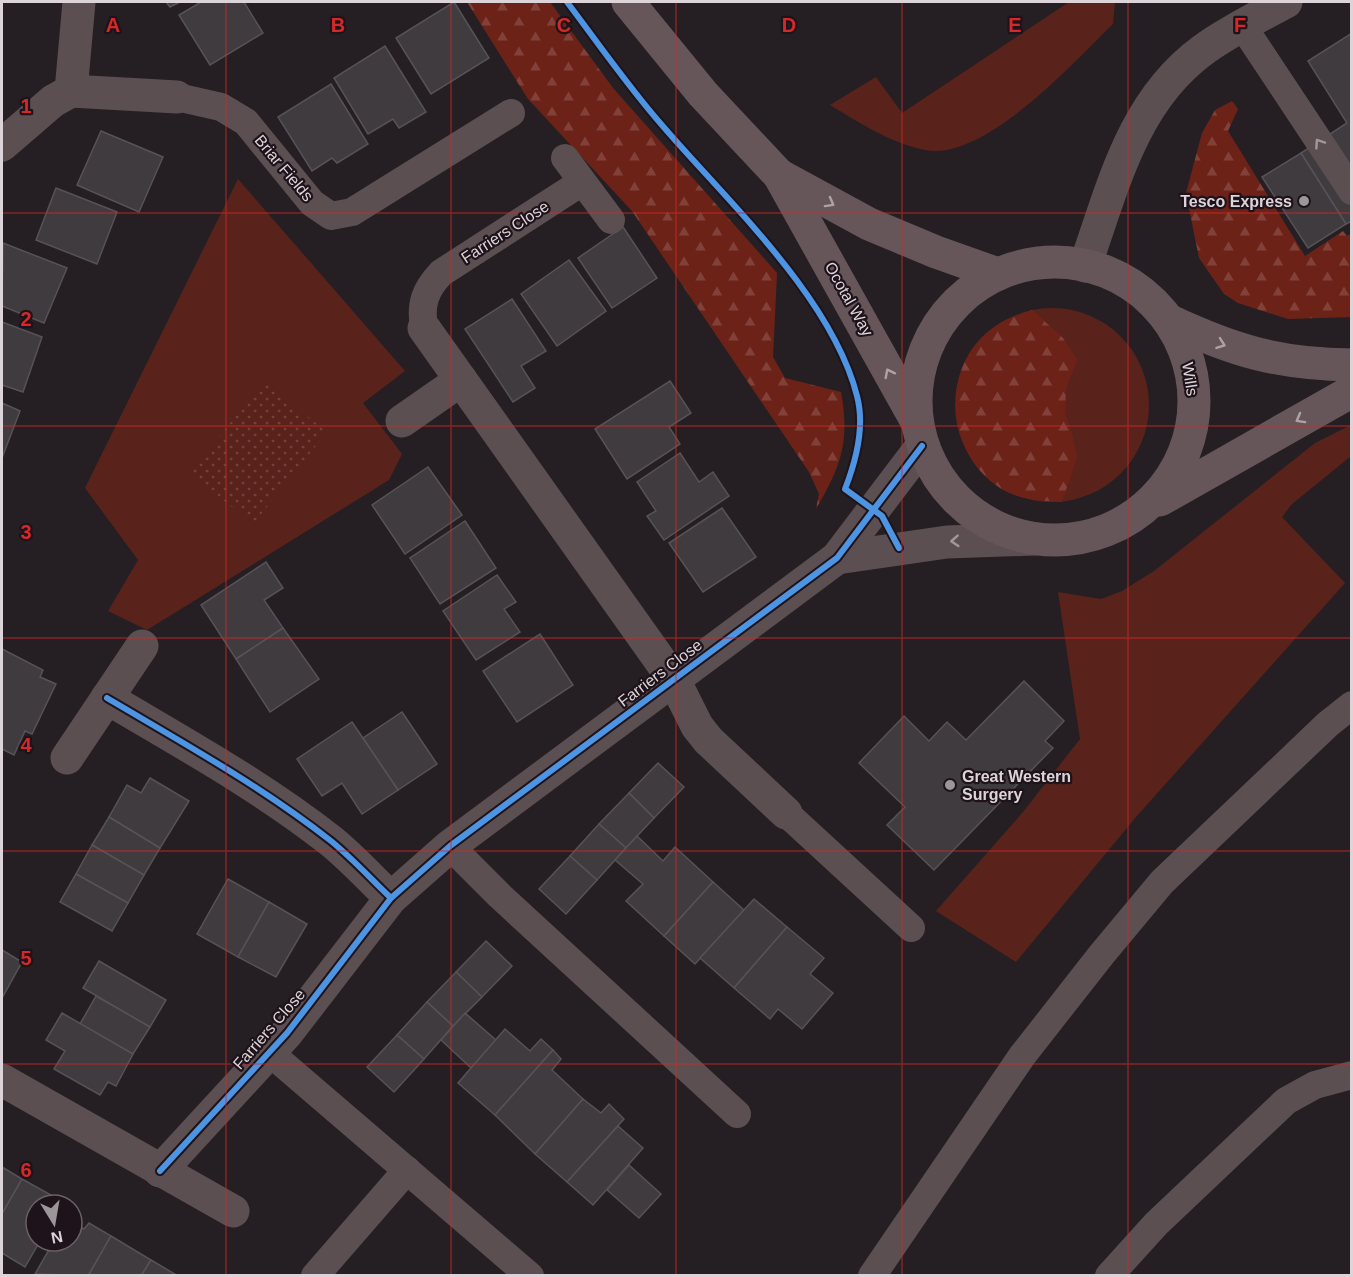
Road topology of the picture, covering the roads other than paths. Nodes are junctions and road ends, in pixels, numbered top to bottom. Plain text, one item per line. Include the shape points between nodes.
1 (79, 2) edge
2 (628, 2) edge
3 (1286, 2) edge
4 (1242, 26) junction
5 (71, 91) junction
6 (177, 98) joint
7 (511, 113) dead end
8 (2, 145) edge
9 (565, 158) dead end
10 (779, 175) junction
11 (582, 182) junction
12 (1352, 191) edge
13 (611, 220) dead end
14 (1085, 266) junction
15 (998, 274) junction
16 (1168, 320) junction
17 (424, 328) joint
18 (1352, 365) edge
19 (461, 380) junction
20 (1352, 391) edge
21 (402, 421) dead end
22 (920, 435) junction
23 (1140, 511) junction
24 (1035, 539) junction
25 (837, 558) junction
26 (142, 646) dead end
27 (674, 680) junction
28 (107, 698) junction
29 (1352, 705) edge
30 (67, 758) dead end
31 (786, 813) joint
32 (450, 846) junction
33 (391, 898) junction
34 (911, 928) dead end
35 (269, 1052) junction
36 (1352, 1075) edge
37 (2, 1080) edge
38 (737, 1114) dead end
39 (407, 1170) junction
40 (160, 1171) junction
41 (233, 1211) dead end
42 (315, 1275) edge
43 (530, 1275) edge
44 (872, 1275) edge
45 (1109, 1275) edge

1 - 5 street
2 - 10 main road, Ocotal Way via 704,94
3 - 4 street
12 -> 4 lane
4 - 14 street via 1181,68 1148,106 1129,141
5 - 6 street, Briar Fields
5 - 8 street via 52,101
6 - 7 lane, Briar Fields via 221,107 246,122 312,203 331,216 352,212
9 - 11 lane
10 -> 15 main road, Ocotal Way via 869,224
22 -> 10 main road, Ocotal Way
11 - 13 lane
11 - 17 lane, Farriers Close via 441,273 423,301
14 - 15 main road, Wills via 1041,263
14 - 16 main road, Wills via 1140,291
15 - 22 main road, Wills via 964,297 938,327 919,372
16 -> 18 main road via 1252,354 1313,365
16 - 23 main road, Wills via 1189,363 1194,411 1178,467
17 - 19 street, Farriers Close
19 - 21 street
19 - 27 street, Farriers Close
20 -> 23 main road
22 - 24 main road, Wills via 936,474 962,504 996,527
22 - 25 street, Farriers Close
23 - 24 main road, Wills via 1090,535
24 -> 25 street, Farriers Close via 947,542
25 - 27 street, Farriers Close
26 - 28 street
27 - 31 street, Farriers Close via 708,740
27 - 32 street, Farriers Close
28 - 30 street
28 - 33 street via 291,812 333,842
29 - 44 lane via 1162,882 1022,1056
31 - 34 lane, Farriers Close
32 - 33 street, Farriers Close
32 - 38 lane
33 - 35 street, Farriers Close
35 - 39 lane, Farriers Close
35 - 40 street, Farriers Close
36 - 45 lane via 1315,1084 1286,1101 1156,1224
37 - 40 street
39 - 42 lane
39 - 43 lane, Farriers Close
40 - 41 street

